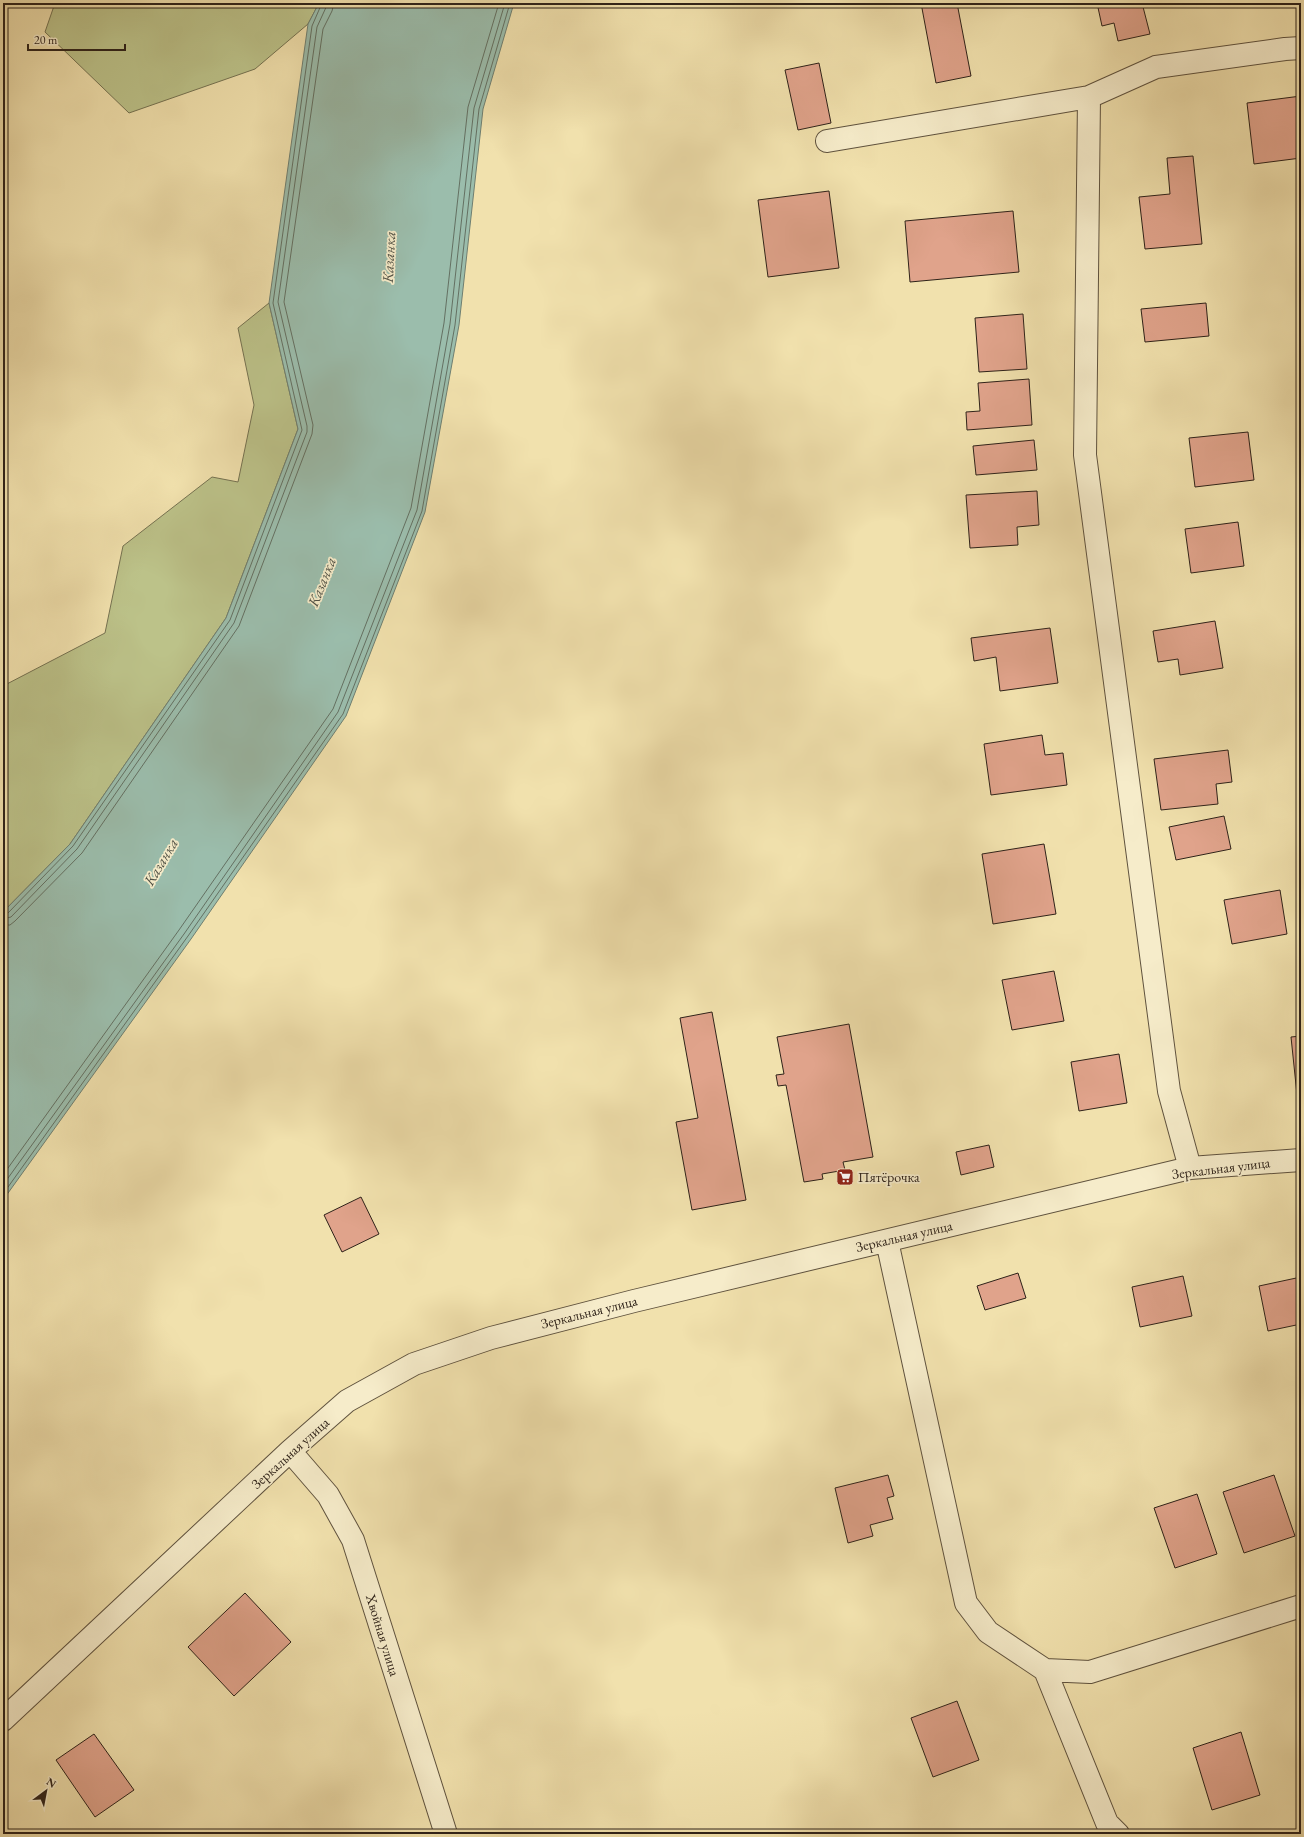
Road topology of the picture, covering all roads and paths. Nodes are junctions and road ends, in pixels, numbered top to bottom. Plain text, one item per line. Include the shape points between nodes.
1 (1301, 48) edge
2 (1089, 97) junction
3 (827, 141) dead end
4 (1301, 1160) edge
5 (1190, 1168) junction
6 (887, 1241) junction
7 (290, 1451) junction
8 (1301, 1606) edge
9 (1045, 1670) junction
10 (3, 1720) edge
11 (446, 1834) edge
12 (1118, 1834) edge

1 - 2 street via 1156,67
2 - 3 street
2 - 5 street via 1086,455 1169,1091
4 - 5 street, Зеркальная улица
5 - 6 street, Зеркальная улица
6 - 7 street, Зеркальная улица via 499,1336 414,1364 347,1401
6 - 9 street via 966,1603 988,1632
7 - 10 street, Зеркальная улица
7 - 11 street, Хвойная улица via 328,1495 353,1540
8 - 9 street via 1090,1672
9 - 12 street via 1107,1823

